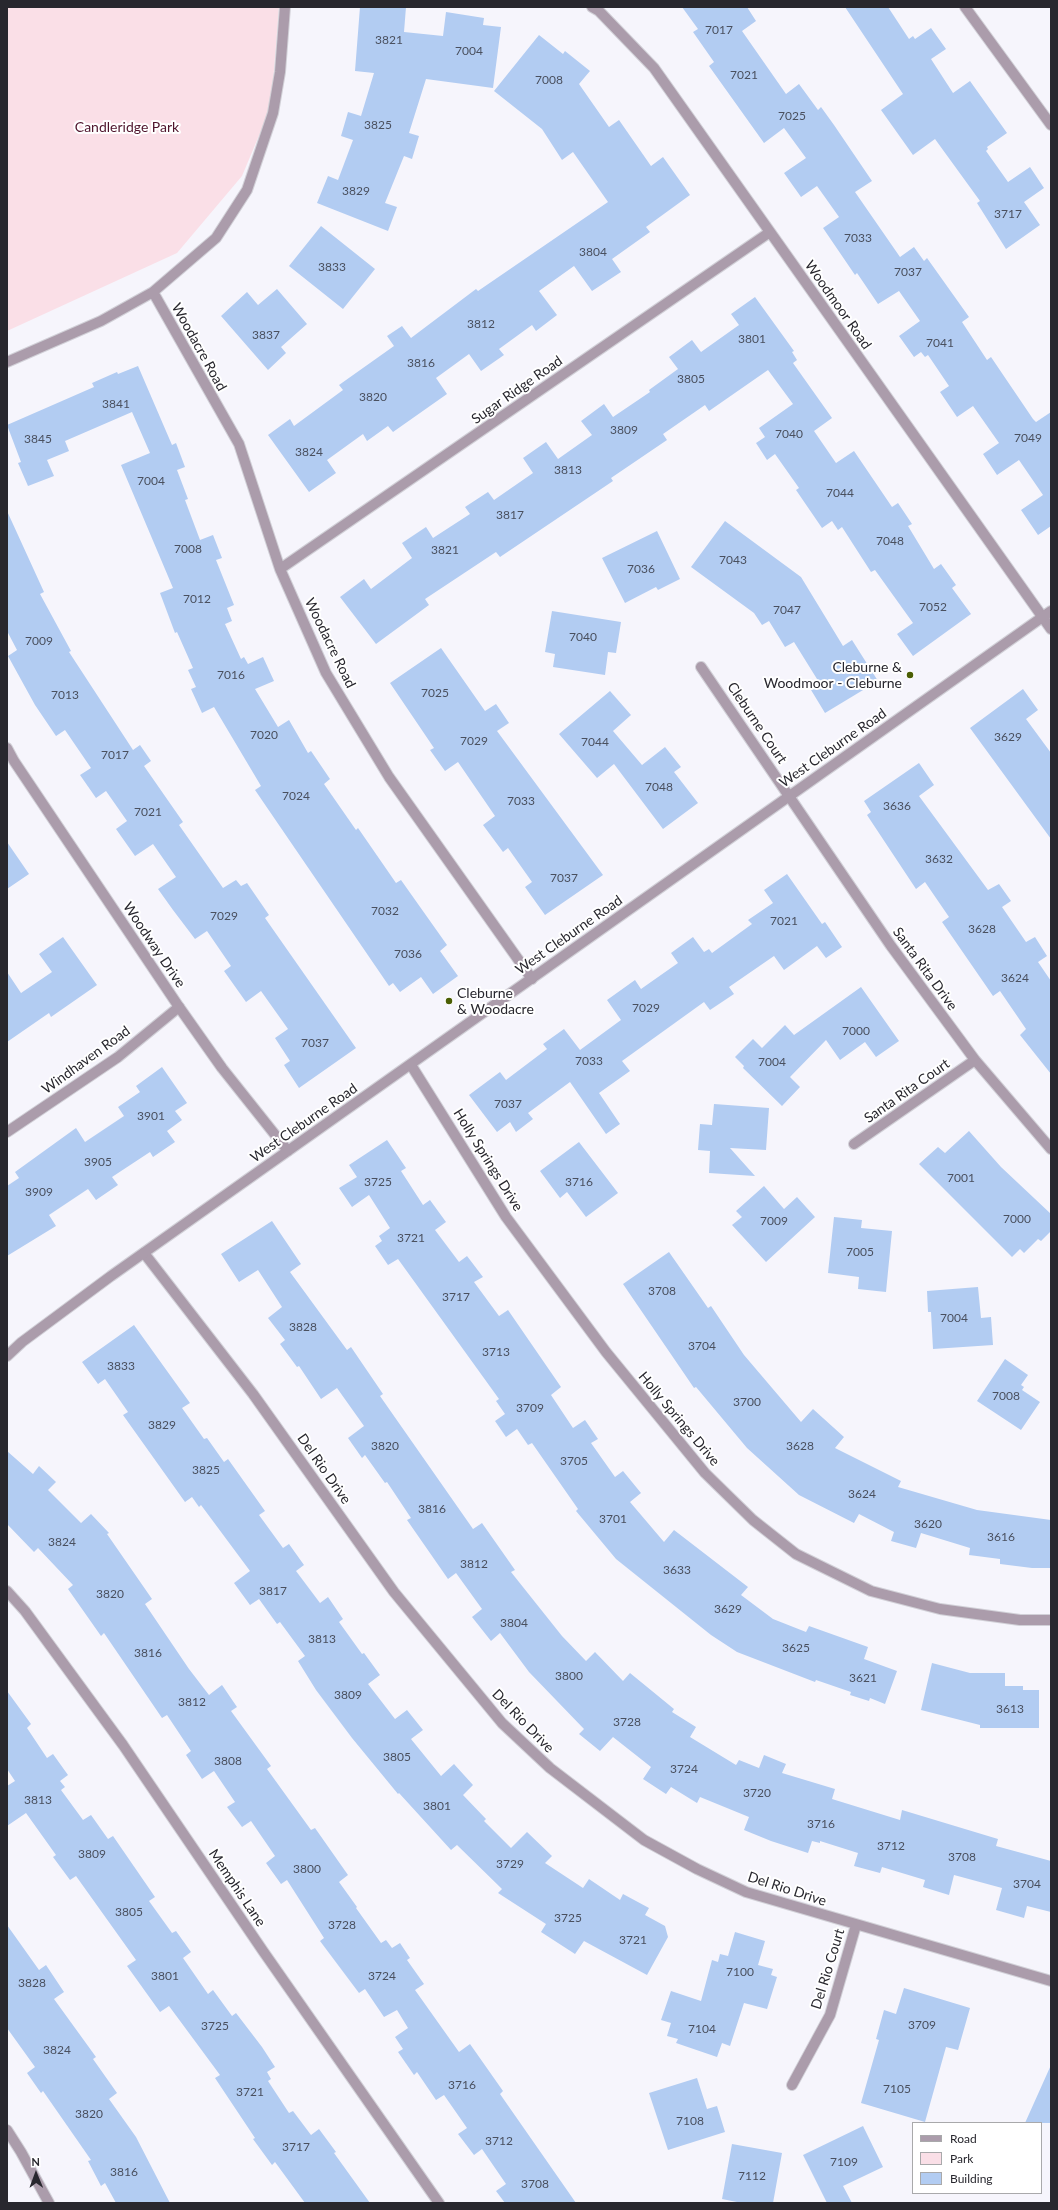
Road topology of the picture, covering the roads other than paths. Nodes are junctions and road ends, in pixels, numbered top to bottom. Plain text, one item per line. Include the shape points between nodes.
1 (285, 7) edge
2 (592, 7) edge
3 (965, 7) edge
4 (1051, 125) edge
5 (770, 232) junction
6 (152, 292) junction
7 (7, 362) edge
8 (280, 569) junction
9 (1051, 611) edge
10 (1042, 617) junction
11 (1051, 629) edge
12 (701, 667) dead end
13 (7, 748) edge
14 (10, 763) edge
15 (789, 796) junction
16 (532, 979) junction
17 (179, 1007) junction
18 (975, 1060) junction
19 (411, 1065) junction
20 (7, 1132) edge
21 (854, 1144) dead end
22 (1051, 1149) edge
23 (288, 1152) junction
24 (144, 1253) junction
25 (7, 1356) edge
26 (7, 1591) edge
27 (1051, 1620) edge
28 (856, 1925) junction
29 (1051, 1982) edge
30 (792, 2085) dead end
31 (7, 2130) edge
32 (49, 2203) edge
33 (439, 2203) edge

1 - 6 street via 280,72 273,113 247,190 216,238
2 - 5 street, Woodmoor Road via 599,11 654,68
3 - 4 street
5 - 8 street, Sugar Ridge Road
5 - 10 street, Woodmoor Road
6 - 7 street via 101,321
6 - 8 street, Woodacre Road via 239,444
8 - 16 street, Woodacre Road via 326,673 389,777
9 - 10 street, West Cleburne Road
10 - 11 street, Woodmoor Road
10 - 15 street, West Cleburne Road
12 - 15 street, Cleburne Court
13 - 14 street, Woodway Drive
14 - 17 street, Woodway Drive
15 - 16 street, West Cleburne Road
15 - 18 street, Santa Rita Drive via 891,946
16 - 19 street, West Cleburne Road
17 - 20 street, Windhaven Road via 118,1057
17 - 23 street, Woodway Drive via 222,1068
18 - 21 street, Santa Rita Court
18 - 22 street, Santa Rita Drive
19 - 23 street, West Cleburne Road
19 - 27 street, Holly Springs Drive via 506,1217 606,1352 705,1473 753,1520 796,1554 871,1591 940,1609 1020,1620
23 - 24 street, West Cleburne Road
24 - 25 street, West Cleburne Road via 22,1342
24 - 28 street, Del Rio Drive via 253,1394 394,1592 502,1724 550,1768 644,1840 746,1892
26 - 33 street, Memphis Lane via 25,1611 123,1745
28 - 29 street, Del Rio Drive
28 - 30 street, Del Rio Court via 830,2015
31 - 32 street

